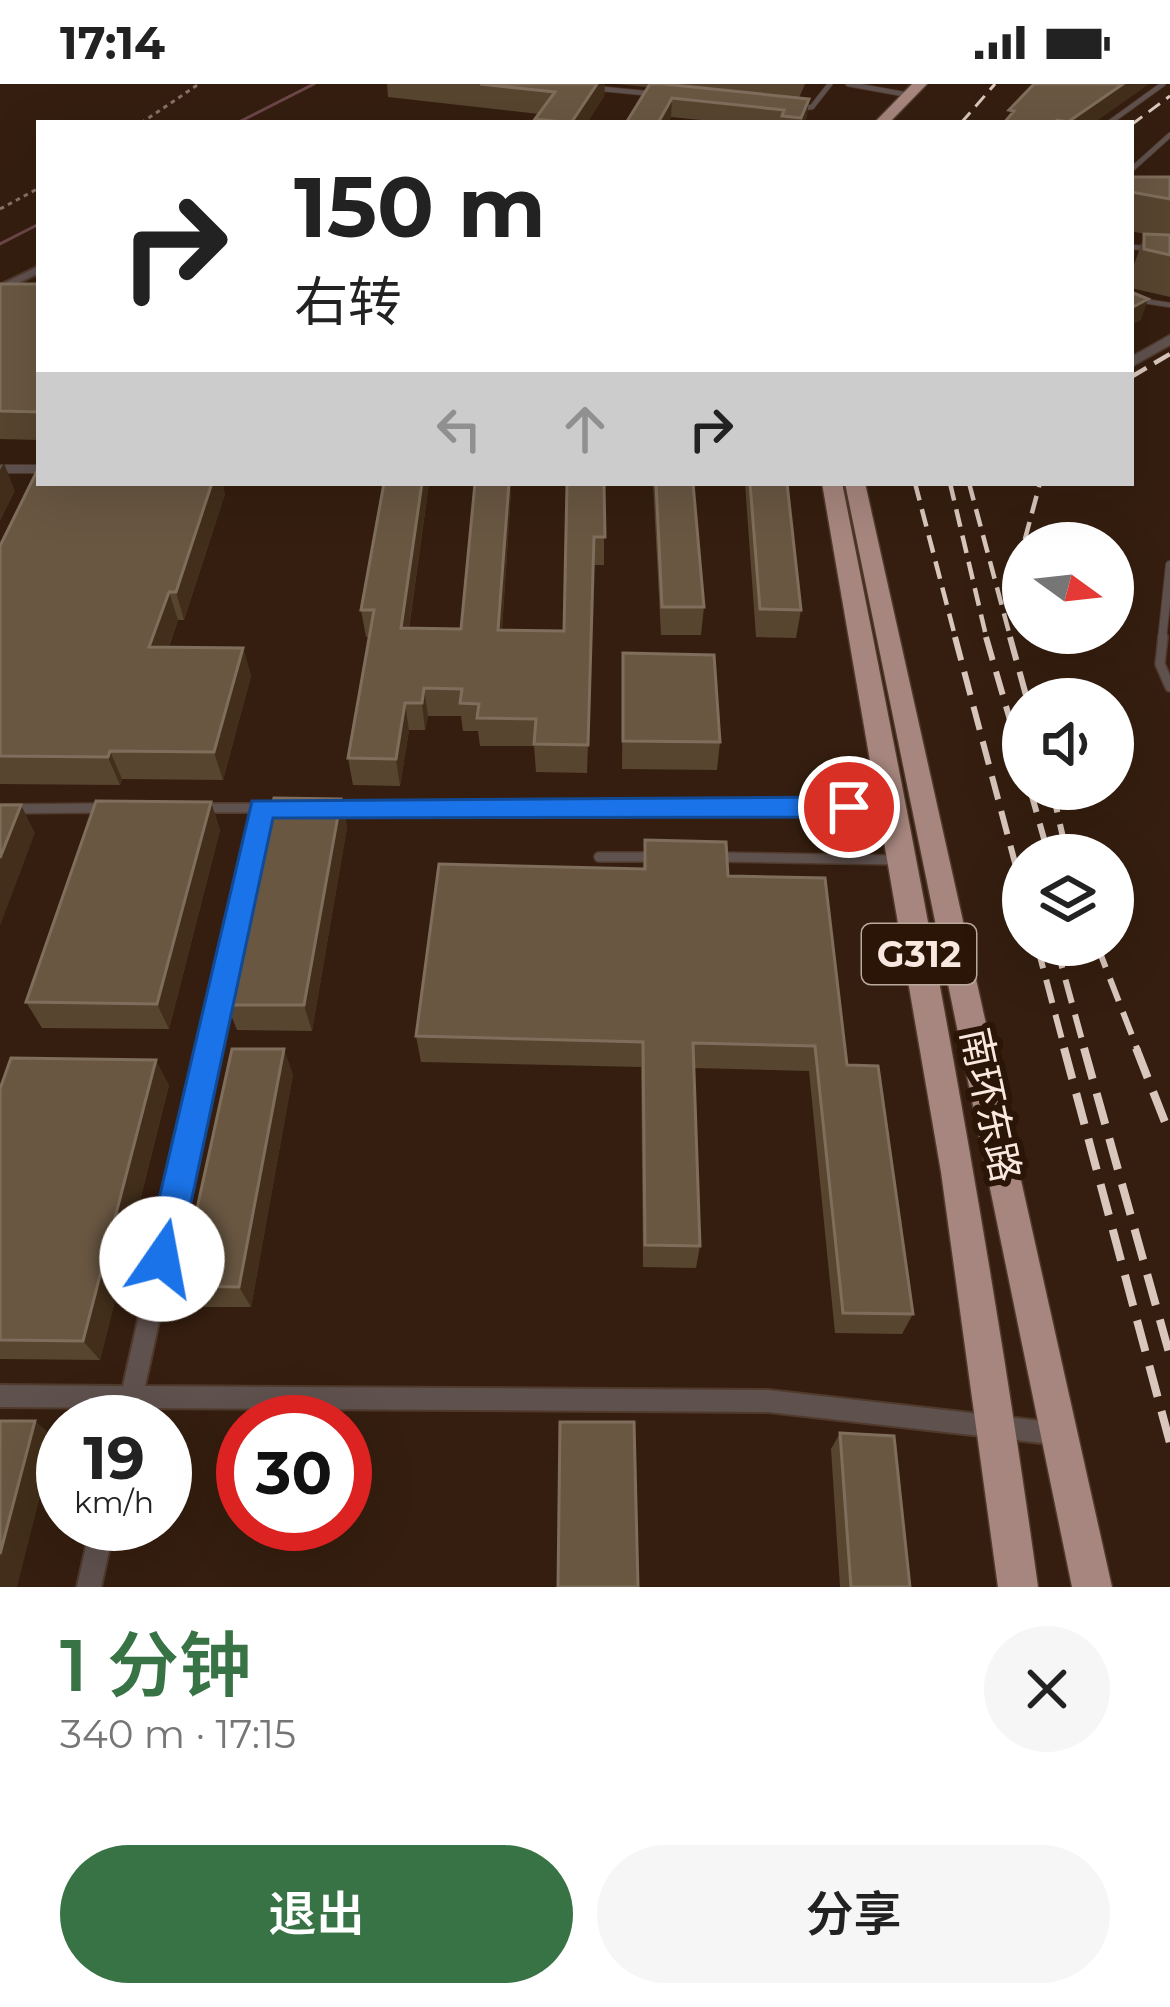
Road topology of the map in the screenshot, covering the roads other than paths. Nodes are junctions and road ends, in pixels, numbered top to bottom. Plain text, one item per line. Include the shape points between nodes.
1 (830, 84) edge
2 (848, 84) edge
3 (1163, 84) edge
4 (584, 87) edge
5 (920, 92) edge
6 (672, 96) edge
7 (782, 107) edge
8 (920, 110) dead end
9 (885, 120) edge
10 (1113, 120) edge
11 (1170, 135) edge
12 (1134, 167) edge
13 (1134, 247) edge
14 (1170, 250) edge
15 (36, 271) edge
16 (0, 289) edge
17 (1134, 299) edge
18 (1170, 304) edge
19 (1170, 339) edge
20 (1134, 360) edge
21 (0, 469) edge
22 (36, 469) edge
23 (833, 486) edge
24 (856, 486) edge
25 (1170, 565) edge
26 (1170, 686) edge
27 (894, 807) junction
28 (0, 808) edge
29 (119, 808) edge
30 (190, 808) edge
31 (262, 808) junction
32 (285, 808) edge
33 (332, 808) edge
34 (599, 857) dead end
35 (670, 857) edge
36 (694, 857) edge
37 (903, 860) junction
38 (132, 1394) junction
39 (0, 1396) edge
40 (998, 1426) junction
41 (1063, 1435) junction
42 (97, 1551) edge
43 (89, 1587) edge
44 (1018, 1587) edge
45 (1092, 1587) edge

1 - 7 lane via 812,106
2 - 5 lane
3 - 10 lane
4 - 6 lane
5 - 8 highway
5 - 9 highway
11 - 12 lane
13 - 14 lane
15 - 16 street
17 - 18 lane
19 - 20 street
21 - 22 lane
23 - 27 highway, 南环东路 / G312
24 - 41 highway, 南环东路 / G312
25 - 26 lane via 1160,664
27 - 33 lane
27 - 37 highway, 南环东路 / G312
28 - 29 lane
30 - 31 lane
31 - 32 lane
31 - 38 street
34 - 35 lane
36 - 37 lane
37 - 40 highway, 南环东路 / G312
38 - 39 street
38 - 40 street via 768,1401
40 - 41 street
40 - 44 highway, 南环东路 / G312
41 - 45 highway, 南环东路 / G312
42 - 43 street

